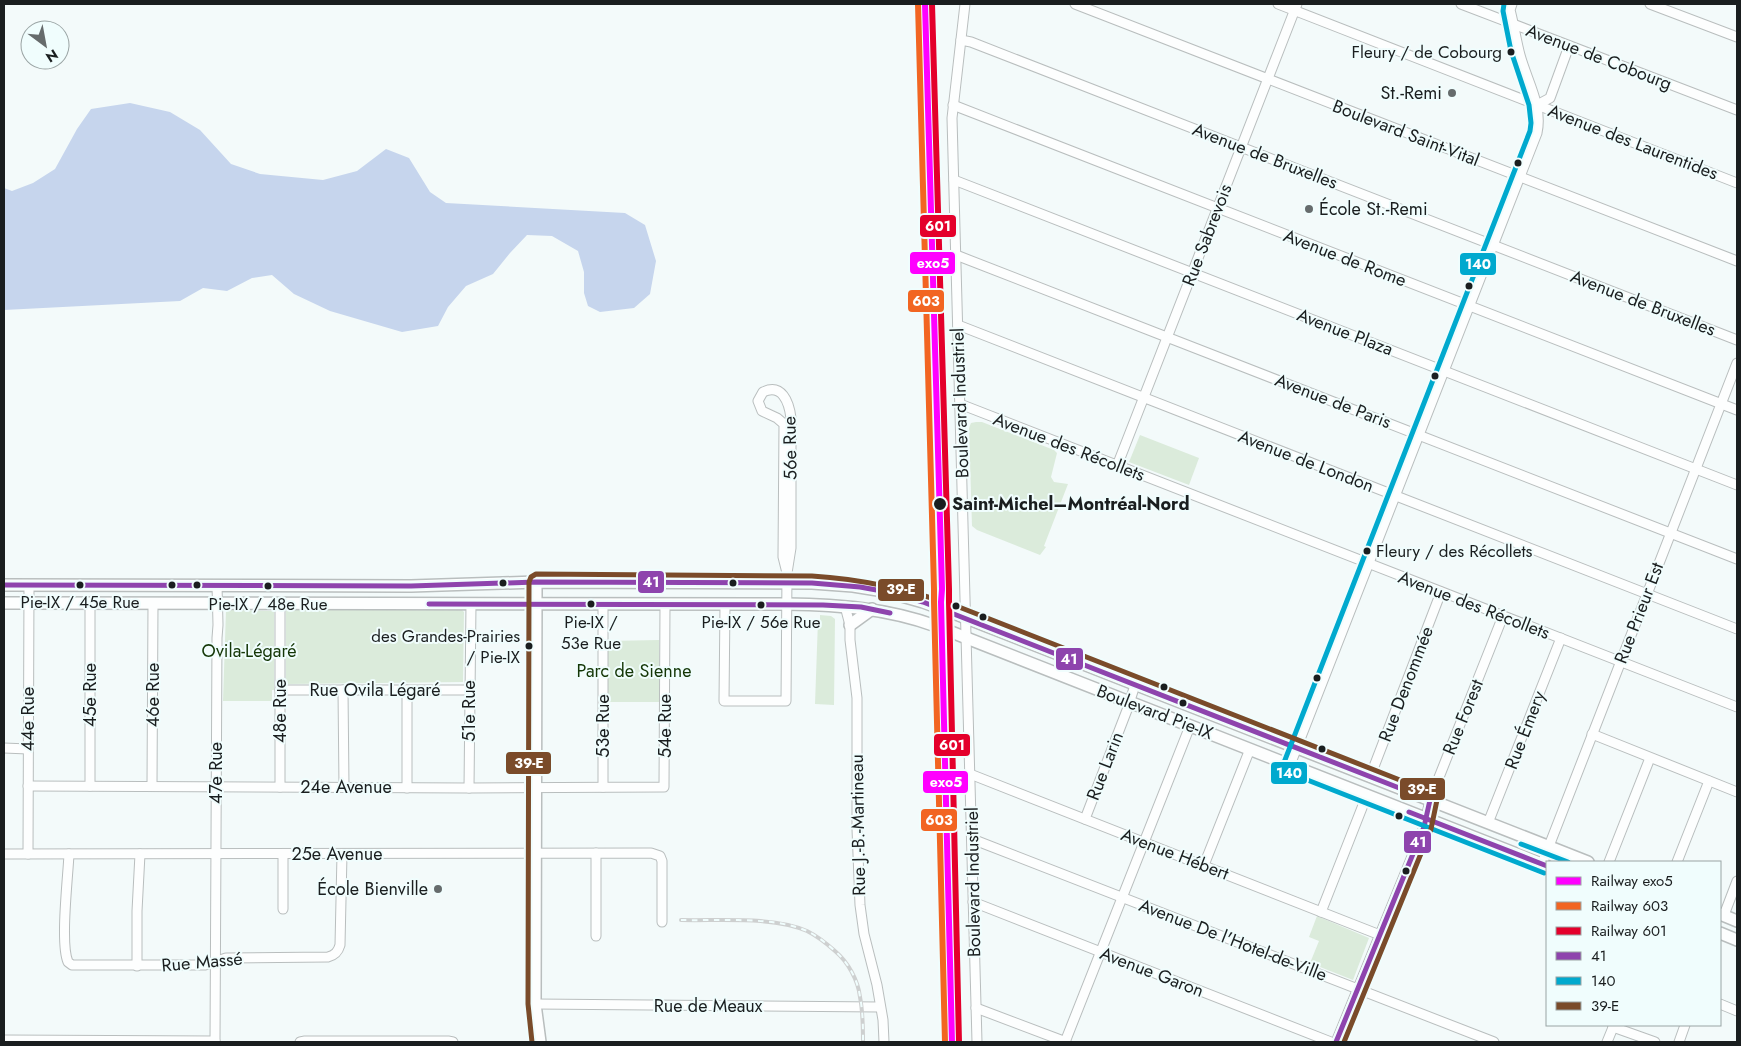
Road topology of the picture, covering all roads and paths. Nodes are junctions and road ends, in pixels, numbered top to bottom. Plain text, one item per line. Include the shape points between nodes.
1 (965, 4) edge
2 (1075, 4) edge
3 (1278, 4) edge
4 (1461, 4) edge
5 (1512, 4) edge
6 (1650, 4) edge
7 (1296, 7) edge
8 (1513, 23) junction
9 (1737, 37) edge
10 (961, 40) junction
11 (1569, 46) junction
12 (1267, 78) junction
13 (953, 105) junction
14 (1537, 105) junction
15 (1737, 110) edge
16 (1240, 147) junction
17 (1520, 177) junction
18 (954, 180) junction
19 (1737, 183) edge
20 (1217, 208) junction
21 (1493, 245) junction
22 (956, 255) junction
23 (1737, 261) edge
24 (1192, 273) junction
25 (1470, 306) junction
26 (958, 326) junction
27 (1167, 336) junction
28 (1737, 340) edge
29 (1737, 363) edge
30 (1444, 370) junction
31 (1144, 398) junction
32 (960, 404) junction
33 (1721, 404) junction
34 (1737, 410) edge
35 (1419, 435) junction
36 (1117, 466) junction
37 (1696, 469) junction
38 (1737, 485) edge
39 (1395, 496) junction
40 (1671, 533) junction
41 (1737, 559) edge
42 (1369, 564) junction
43 (787, 578) junction
44 (536, 582) junction
45 (4, 585) edge
46 (29, 585) junction
47 (217, 586) junction
48 (1442, 592) junction
49 (1647, 594) junction
50 (4, 603) edge
51 (29, 603) junction
52 (90, 604) junction
53 (153, 604) junction
54 (218, 604) junction
55 (280, 604) junction
56 (471, 604) junction
57 (536, 604) junction
58 (603, 604) junction
59 (665, 604) junction
60 (725, 604) junction
61 (787, 604) junction
62 (845, 606) junction
63 (872, 609) junction
64 (1503, 616) junction
65 (966, 618) junction
66 (850, 626) junction
67 (1737, 629) edge
68 (967, 638) junction
69 (1561, 638) junction
70 (1621, 661) junction
71 (1135, 684) junction
72 (280, 690) junction
73 (343, 690) junction
74 (407, 690) junction
75 (470, 690) junction
76 (1130, 702) junction
77 (1737, 707) edge
78 (1190, 726) junction
79 (1592, 734) junction
80 (4, 748) edge
81 (1297, 748) junction
82 (28, 749) junction
83 (1250, 749) junction
84 (1650, 758) junction
85 (1290, 765) junction
86 (970, 774) junction
87 (1370, 777) junction
88 (1709, 781) junction
89 (28, 786) junction
90 (90, 786) junction
91 (152, 786) junction
92 (216, 787) junction
93 (280, 787) junction
94 (344, 787) junction
95 (603, 787) junction
96 (664, 787) joint
97 (407, 788) junction
98 (469, 788) junction
99 (535, 788) junction
100 (1737, 792) edge
101 (1367, 795) junction
102 (1430, 800) junction
103 (1084, 819) junction
104 (1427, 819) junction
105 (1488, 823) junction
106 (972, 839) junction
107 (1145, 842) junction
108 (1548, 847) junction
109 (596, 853) junction
110 (4, 854) edge
111 (28, 854) junction
112 (69, 854) junction
113 (140, 854) junction
114 (216, 854) junction
115 (282, 854) junction
116 (342, 854) junction
117 (535, 854) junction
118 (1585, 861) edge
119 (1608, 861) edge
120 (1677, 861) edge
121 (1204, 865) junction
122 (1545, 865) edge
123 (1737, 882) edge
124 (1123, 897) junction
125 (973, 902) junction
126 (283, 909) dead end
127 (1322, 912) junction
128 (1722, 915) edge
129 (1737, 921) edge
130 (662, 922) dead end
131 (1721, 934) edge
132 (1380, 935) junction
133 (596, 936) dead end
134 (1737, 940) edge
135 (1100, 952) junction
136 (216, 962) junction
137 (137, 966) junction
138 (1358, 989) junction
139 (535, 1004) junction
140 (1721, 1004) edge
141 (880, 1007) junction
142 (976, 1008) junction
143 (1737, 1011) edge
144 (1614, 1026) edge
145 (1685, 1026) edge
146 (4, 1040) edge
147 (302, 1041) edge
148 (215, 1042) edge
149 (453, 1042) edge
150 (540, 1042) edge
151 (884, 1042) edge
152 (977, 1042) edge
153 (1066, 1042) edge
154 (1331, 1042) edge
155 (1336, 1042) edge
156 (1494, 1042) edge
157 (1607, 1042) edge
158 (1654, 1042) edge
159 (1679, 1042) edge

1 - 10 street, Boulevard Industriel
2 - 12 street, Boulevard Saint-Vital
3 - 7 street, Avenue des Laurentides
4 - 8 street, Avenue de Cobourg
5 - 8 street
6 - 9 street
7 - 12 street, Rue Sabrevois
7 - 14 street, Avenue des Laurentides
8 - 11 street, Avenue de Cobourg
8 - 14 street
10 - 13 street, Boulevard Industriel
10 - 16 street, Avenue de Bruxelles
11 - 14 street via 1550,98
11 - 15 street, Avenue de Cobourg
12 - 16 street, Rue Sabrevois
12 - 17 street, Boulevard Saint-Vital
13 - 18 street, Boulevard Industriel
13 - 20 street, Avenue de Rome
14 - 17 street via 1537,133
14 - 19 street, Avenue des Laurentides
16 - 20 street, Rue Sabrevois
16 - 21 street, Avenue de Bruxelles
17 - 21 street
17 - 23 street, Boulevard Saint-Vital
18 - 22 street, Boulevard Industriel
18 - 24 street, Avenue Plaza
20 - 24 street, Rue Sabrevois
20 - 25 street, Avenue de Rome
21 - 25 street
21 - 28 street, Avenue de Bruxelles
22 - 26 street, Boulevard Industriel
22 - 27 street, Avenue de Paris
24 - 27 street, Rue Sabrevois
24 - 30 street, Avenue Plaza
25 - 30 street
25 - 33 street, Avenue de Rome
26 - 31 street, Avenue de London
26 - 32 street, Boulevard Industriel
27 - 31 street, Rue Sabrevois
27 - 35 street, Avenue de Paris
29 - 33 street, Rue Prieur Est
30 - 35 street
30 - 37 street, Avenue Plaza
31 - 36 street, Rue Sabrevois
31 - 39 street, Avenue de London
32 - 36 street, Avenue des Récollets
32 - 65 street, Boulevard Industriel
33 - 34 street, Avenue de Rome
33 - 37 street, Rue Prieur Est
35 - 39 street
35 - 40 street, Avenue de Paris
36 - 42 street, Avenue des Récollets
37 - 38 street, Avenue Plaza
37 - 40 street, Rue Prieur Est
39 - 42 street
39 - 49 street, Avenue de London
40 - 41 street, Avenue de Paris
40 - 49 street, Rue Prieur Est
42 - 48 street, Avenue des Récollets
42 - 81 street
43 - 43 street, 56e Rue via 791,557 791,418 784,394 771,389 765,390 758,401 762,411 784,424 783,558
43 - 44 main road, Boulevard Pie-IX
43 - 61 street, 56e Rue
43 - 65 main road, Boulevard Pie-IX via 884,591
44 - 47 main road, Boulevard Pie-IX
44 - 57 main road
45 - 46 main road, Boulevard Pie-IX
46 - 47 main road, Boulevard Pie-IX
46 - 51 street, 44e Rue
47 - 54 street, 47e Rue
48 - 64 street, Avenue des Récollets
48 - 87 street, Rue Denommée
49 - 67 street, Avenue de London
49 - 70 street, Rue Prieur Est
50 - 51 main road, Boulevard Pie-IX
51 - 52 main road, Boulevard Pie-IX
51 - 82 street, 44e Rue
52 - 53 main road, Boulevard Pie-IX
52 - 90 street, 45e Rue
53 - 54 main road, Boulevard Pie-IX
53 - 91 street, 46e Rue
54 - 55 main road, Boulevard Pie-IX
54 - 92 street, 47e Rue
55 - 56 main road, Boulevard Pie-IX
55 - 72 street, 48e Rue
56 - 57 main road, Boulevard Pie-IX
56 - 75 street, 51e Rue
57 - 58 main road, Boulevard Pie-IX
57 - 99 main road
58 - 59 main road, Boulevard Pie-IX
58 - 95 street, 53e Rue
59 - 60 main road, Boulevard Pie-IX
59 - 96 street, 54e Rue
60 - 61 main road, Boulevard Pie-IX
60 - 61 street, 56e Rue via 724,701 786,701
61 - 62 main road, Boulevard Pie-IX
62 - 63 main road, Boulevard Pie-IX
62 - 66 street, Rue J.-B.-Martineau
63 - 66 main road
63 - 68 main road, Boulevard Pie-IX via 911,618
64 - 69 street, Avenue des Récollets
64 - 102 street, Rue Forest
65 - 68 street, Boulevard Industriel
65 - 71 main road, Boulevard Pie-IX
66 - 141 street, Rue J.-B.-Martineau via 857,698 859,900
68 - 76 main road, Boulevard Pie-IX
68 - 86 street, Boulevard Industriel
69 - 70 street, Avenue des Récollets
69 - 105 street, Rue Émery
70 - 77 street, Avenue des Récollets
70 - 79 street, Rue Prieur Est
71 - 76 street, Rue Larin
71 - 81 main road, Boulevard Pie-IX
72 - 73 street, Rue Ovila Légaré
72 - 93 street, 48e Rue
73 - 74 street, Rue Ovila Légaré
73 - 94 street
74 - 75 street, Rue Ovila Légaré
74 - 97 street
75 - 98 street, 51e Rue
76 - 78 main road, Boulevard Pie-IX
76 - 103 street, Rue Larin
78 - 83 main road, Boulevard Pie-IX
78 - 107 street
79 - 84 street
79 - 108 street, Rue Prieur Est
80 - 82 street
81 - 85 street
81 - 87 main road, Boulevard Pie-IX
82 - 89 street, 44e Rue
83 - 85 main road, Boulevard Pie-IX
83 - 121 street
84 - 88 street
84 - 119 street
85 - 101 main road, Boulevard Pie-IX
86 - 103 street, Avenue Hébert
86 - 106 street, Boulevard Industriel
87 - 102 main road, Boulevard Pie-IX
88 - 100 street
88 - 120 street
89 - 90 street, 24e Avenue
89 - 111 street, 44e Rue
90 - 91 street, 24e Avenue
91 - 92 street, 24e Avenue
92 - 93 street, 24e Avenue
92 - 114 street, 47e Rue
93 - 94 street, 24e Avenue
94 - 97 street, 24e Avenue
95 - 96 street, 24e Avenue
95 - 99 street, 24e Avenue
97 - 98 street, 24e Avenue
98 - 99 street, 24e Avenue
99 - 117 main road
101 - 104 main road, Boulevard Pie-IX
101 - 127 street
102 - 104 street, Rue Forest
102 - 105 main road, Boulevard Pie-IX
103 - 107 street, Avenue Hébert
104 - 122 main road, Boulevard Pie-IX
104 - 132 street, Rue Forest
105 - 108 main road, Boulevard Pie-IX
106 - 124 street, Avenue De l'Hotel-de-Ville
106 - 125 street, Boulevard Industriel
107 - 121 street, Avenue Hébert
107 - 124 street
108 - 118 main road, Boulevard Pie-IX
108 - 122 street, Rue Prieur Est
109 - 117 street, 25e Avenue
109 - 130 street, 25e Avenue via 660,856
109 - 133 street
110 - 111 street, 25e Avenue
111 - 112 street, 25e Avenue
112 - 113 street, 25e Avenue
112 - 137 street, Rue Massé via 65,932 68,962
113 - 114 street, 25e Avenue
113 - 137 street
114 - 115 street, 25e Avenue
114 - 136 street, 47e Rue
115 - 116 street, 25e Avenue
115 - 126 street
116 - 117 street, 25e Avenue
116 - 136 street, Rue Massé via 340,945 337,953 328,957 226,958
117 - 139 main road
121 - 127 street, Avenue Hébert
123 - 128 street
124 - 135 street
124 - 138 street, Avenue De l'Hotel-de-Ville
125 - 135 street, Avenue Garon
125 - 142 street, Boulevard Industriel
127 - 132 street, Avenue Hébert
128 - 129 main road
131 - 134 main road
132 - 138 street, Rue Forest
135 - 153 street
135 - 154 street, Avenue Garon
136 - 137 street, Rue Massé
136 - 148 street, 47e Rue
138 - 155 street, Rue Forest
138 - 156 street, Avenue De l'Hotel-de-Ville
139 - 141 street, Rue de Meaux
139 - 150 main road
140 - 143 street
141 - 151 street, Rue J.-B.-Martineau
142 - 152 street, Boulevard Industriel
142 - 153 street
144 - 157 street
144 - 158 street
145 - 159 street
146 - 148 street
147 - 149 street

